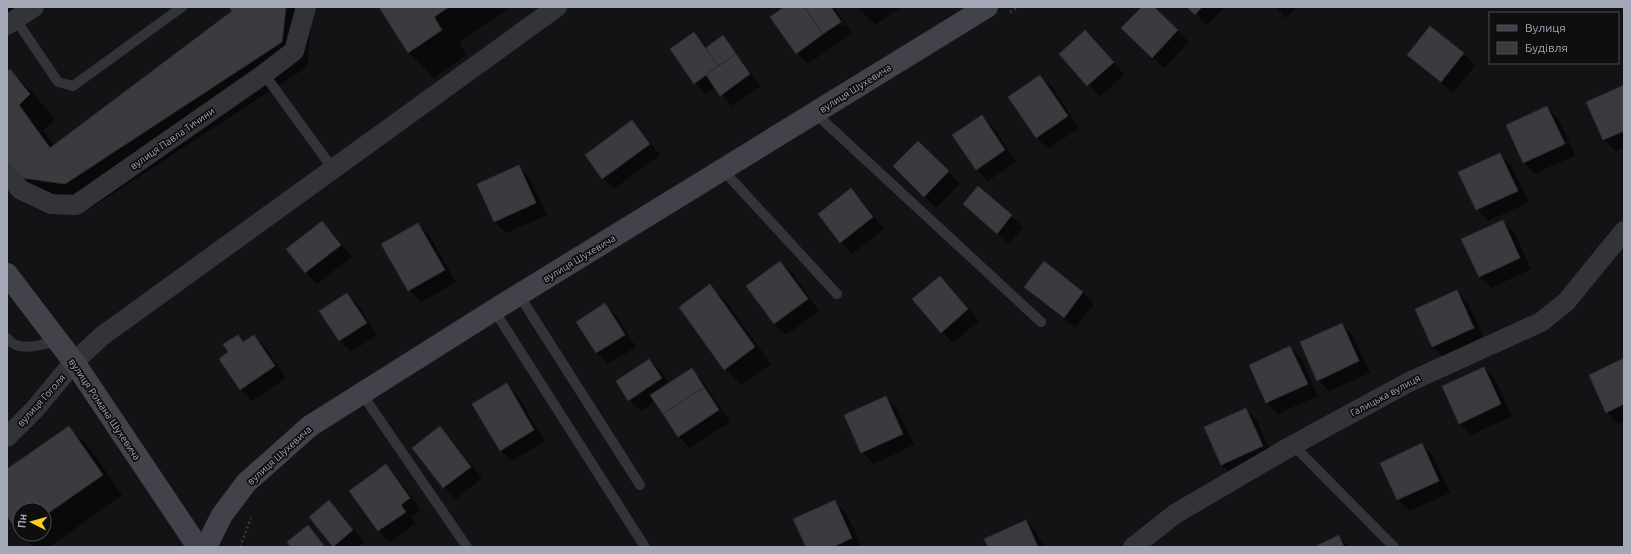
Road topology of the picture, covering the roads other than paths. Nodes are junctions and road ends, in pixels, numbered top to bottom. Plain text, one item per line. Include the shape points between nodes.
1 (34, 7) edge
2 (182, 7) edge
3 (306, 7) edge
4 (557, 7) edge
5 (987, 7) edge
6 (11, 23) edge
7 (264, 74) junction
8 (815, 113) junction
9 (333, 169) junction
10 (723, 170) junction
11 (7, 174) edge
12 (1624, 231) edge
13 (7, 274) edge
14 (837, 294) dead end
15 (519, 295) junction
16 (494, 310) junction
17 (1041, 322) dead end
18 (7, 338) edge
19 (58, 341) junction
20 (74, 362) junction
21 (362, 394) junction
22 (7, 437) edge
23 (1293, 445) junction
24 (640, 485) dead end
25 (198, 547) edge
26 (206, 547) edge
27 (467, 547) edge
28 (645, 547) edge
29 (1133, 547) edge
30 (1394, 547) edge

1 - 6 street
2 - 6 lane via 73,86 58,82
3 - 7 street, вулиця Павла Тичини via 294,51
4 - 9 street, вулиця Гоголя
5 - 8 street, вулиця Шухевича
7 - 9 lane
7 - 11 street, вулиця Павла Тичини via 76,205 51,204 21,190
8 - 10 street, вулиця Шухевича
8 - 17 lane
9 - 20 street, вулиця Гоголя via 102,336
10 - 14 lane
10 - 15 street, вулиця Шухевича
12 - 23 street, Галицька вулиця via 1566,302 1540,322 1409,382
13 - 19 street, вулиця Романа Шухевича
15 - 16 street, вулиця Шухевича
15 - 24 lane
16 - 21 street, вулиця Шухевича
16 - 28 lane
18 - 19 lane via 19,346 30,347
19 - 20 street, вулиця Романа Шухевича
20 - 22 street, вулиця Гоголя
20 - 25 street, вулиця Романа Шухевича
21 - 26 street, вулиця Шухевича via 310,426 246,483 222,515
21 - 27 lane
23 - 29 street, Галицька вулиця via 1175,514
23 - 30 lane

